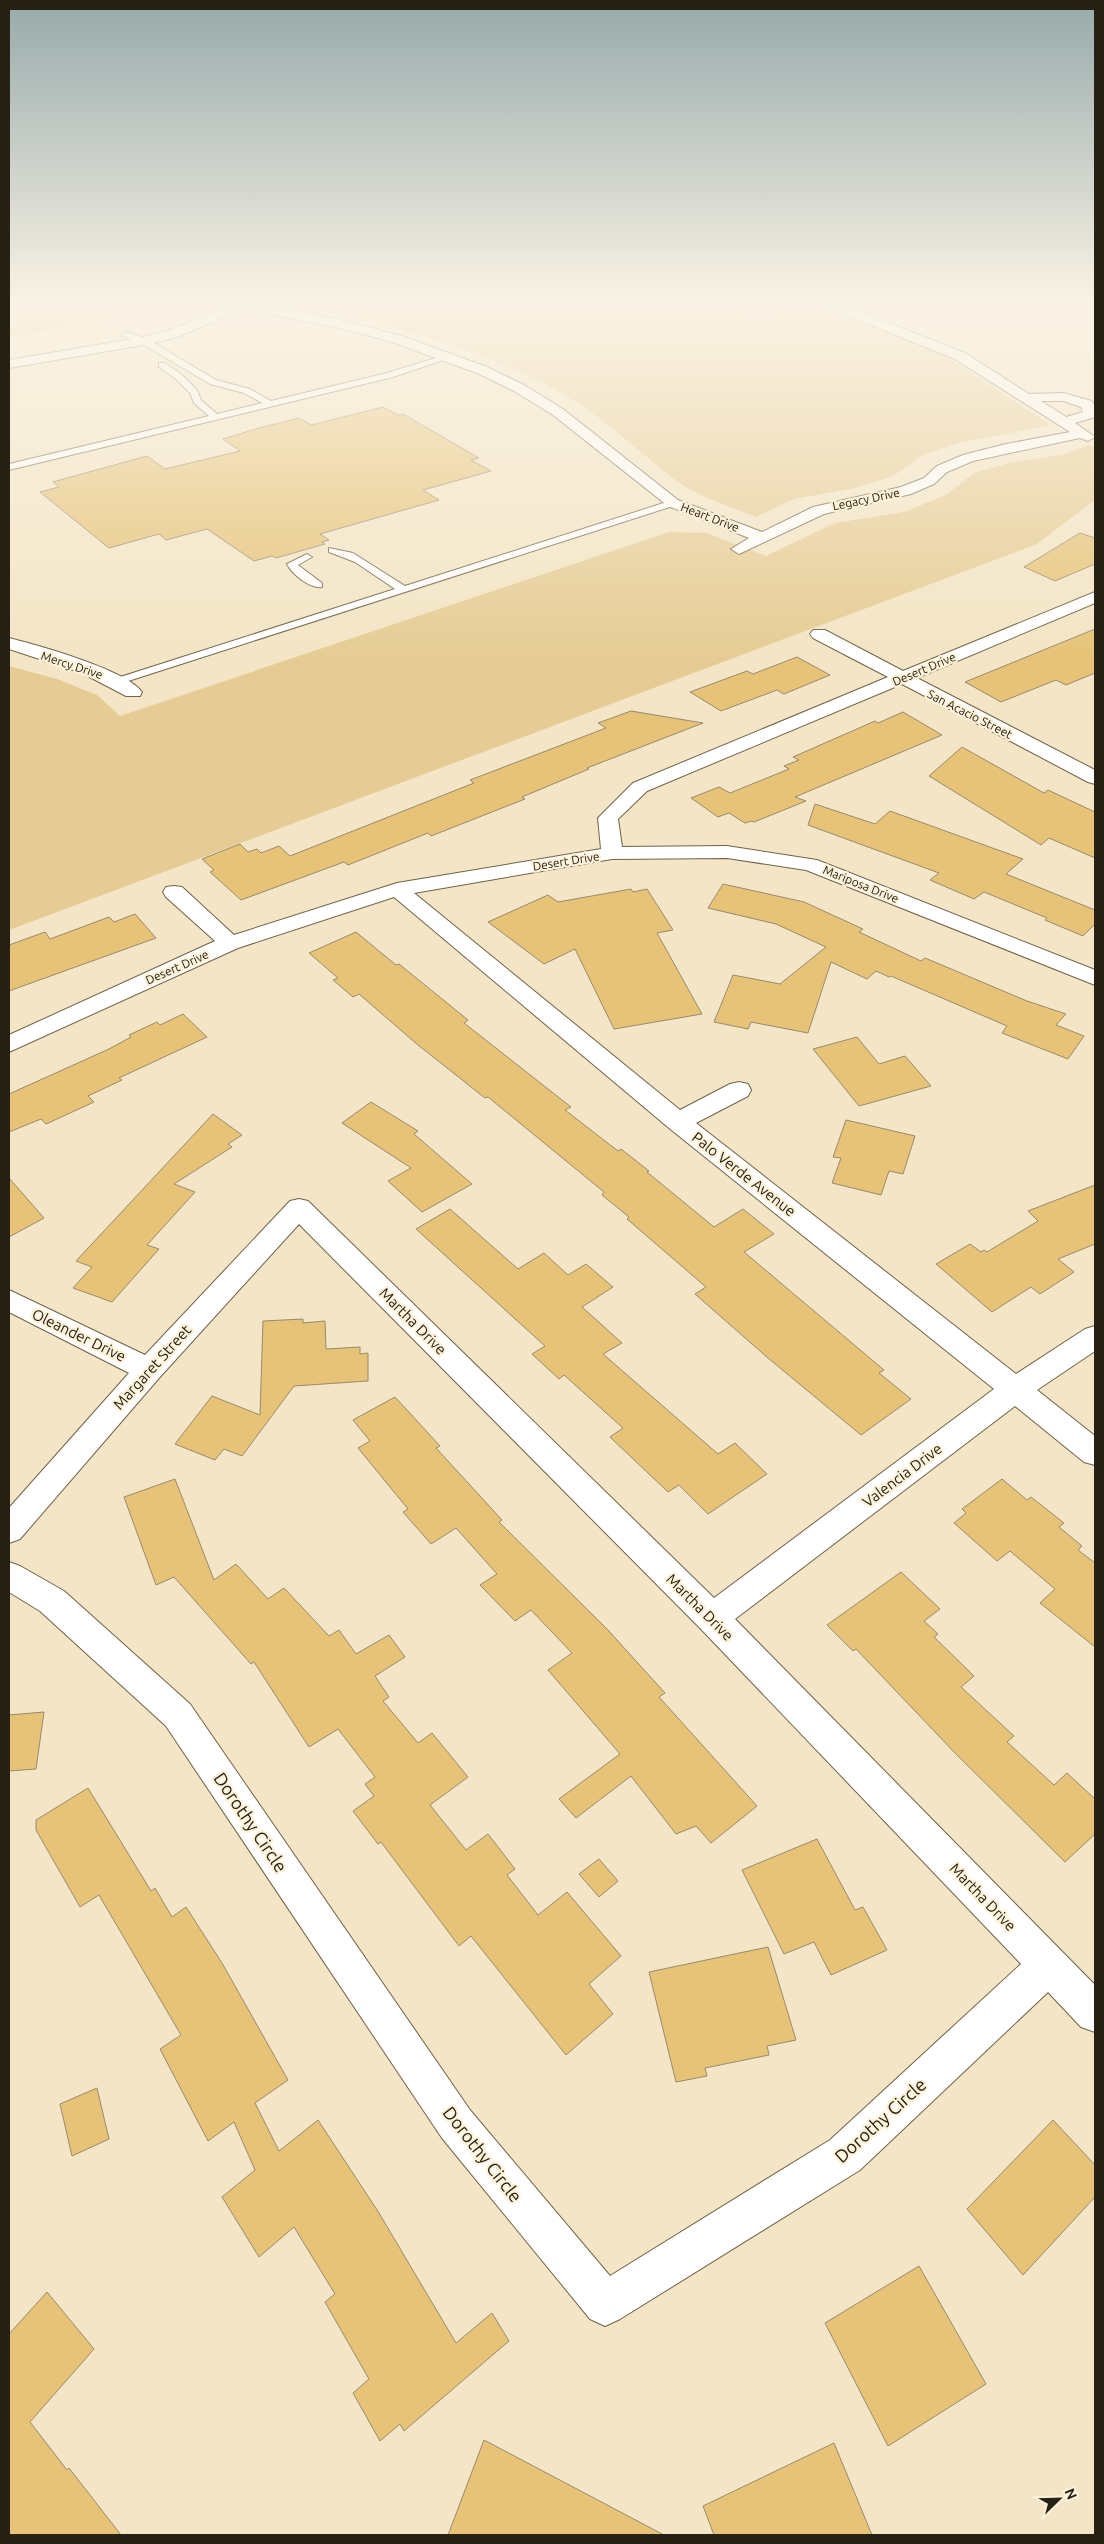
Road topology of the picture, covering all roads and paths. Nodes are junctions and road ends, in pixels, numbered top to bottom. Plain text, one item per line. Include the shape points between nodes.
1 (196, 422) edge
2 (570, 422) edge
3 (1062, 422) edge
4 (1081, 434) junction
5 (1095, 440) edge
6 (9, 467) edge
7 (673, 503) junction
8 (761, 537) junction
9 (739, 549) dead end
10 (334, 550) dead end
11 (307, 558) dead end
12 (318, 585) dead end
13 (404, 590) junction
14 (1095, 597) edge
15 (819, 634) dead end
16 (9, 643) edge
17 (901, 678) junction
18 (118, 681) junction
19 (133, 692) dead end
20 (1095, 778) edge
21 (612, 854) junction
22 (397, 889) junction
23 (174, 892) dead end
24 (230, 944) junction
25 (1095, 978) edge
26 (9, 1044) edge
27 (739, 1090) dead end
28 (678, 1122) junction
29 (298, 1208) joint
30 (9, 1300) edge
31 (1095, 1336) edge
32 (149, 1370) junction
33 (1016, 1389) junction
34 (1095, 1453) edge
35 (9, 1530) edge
36 (9, 1576) edge
37 (712, 1618) junction
38 (1049, 1965) junction
39 (1095, 2013) edge

1 - 6 lane
2 - 7 street, Heart Drive
3 - 4 street
4 - 5 street
4 - 8 street, Legacy Drive via 968,458 942,469 929,481 906,491 819,510
7 - 8 street, Heart Drive
7 - 13 lane
8 - 9 street, Legacy Drive
10 - 13 lane via 354,558
11 - 12 lane via 292,564 295,570
13 - 18 lane
14 - 17 street, Desert Drive
15 - 17 street, San Acacio Street
16 - 18 street, Mercy Drive via 100,672
17 - 20 street, San Acacio Street
17 - 21 street, Desert Drive via 640,787 608,818
18 - 19 street, Mercy Drive
21 - 22 street, Desert Drive
21 - 25 street, Mariposa Drive via 727,852 810,864
22 - 24 street, Desert Drive
22 - 28 street, Palo Verde Avenue
23 - 24 street
24 - 26 street, Desert Drive
27 - 28 street
28 - 33 street, Palo Verde Avenue
29 - 32 street, Margaret Street
29 - 37 street, Martha Drive
30 - 32 street, Oleander Drive
31 - 33 street, Valencia Drive
32 - 35 street, Margaret Street
33 - 34 street, Palo Verde Avenue
33 - 37 street, Valencia Drive
36 - 38 street, Dorothy Circle via 52,1601 178,1715 456,2124 605,2304 844,2156
37 - 38 street, Martha Drive
38 - 39 street, Martha Drive

